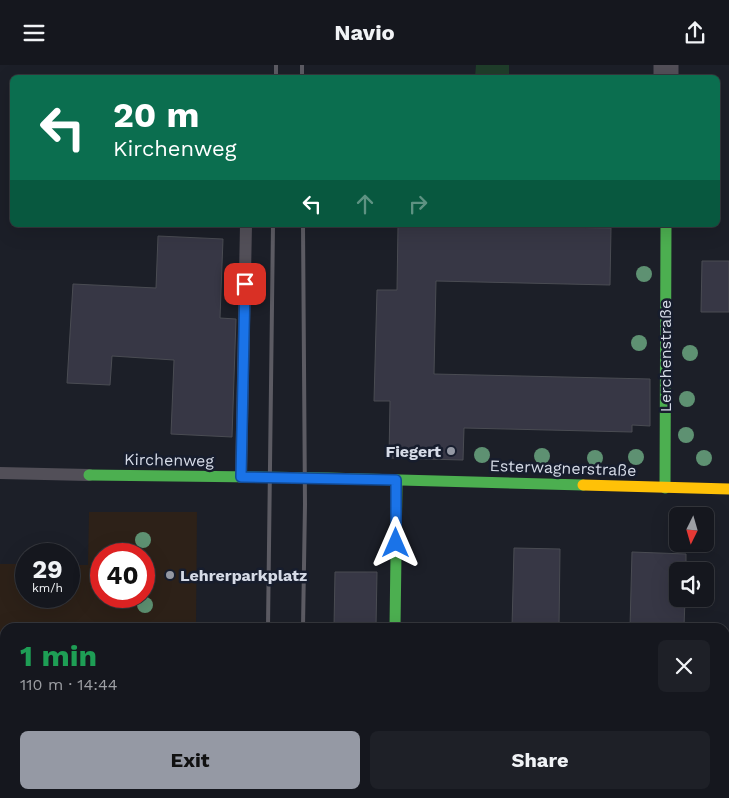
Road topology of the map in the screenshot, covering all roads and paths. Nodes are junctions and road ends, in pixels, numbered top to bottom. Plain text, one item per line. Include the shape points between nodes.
1 (246, 227) edge
2 (666, 227) edge
3 (0, 473) edge
4 (89, 475) joint
5 (241, 477) junction
6 (396, 480) junction
7 (665, 487) junction
8 (729, 489) edge
9 (395, 623) edge

1 - 5 lane
2 - 7 street, Lerchenstraße
3 - 4 lane, Kirchenweg
4 - 5 street, Kirchenweg
5 - 6 street, Kirchenweg
6 - 7 street, Esterwagnerstraße
6 - 9 street
7 - 8 street, Esterwagnerstraße

